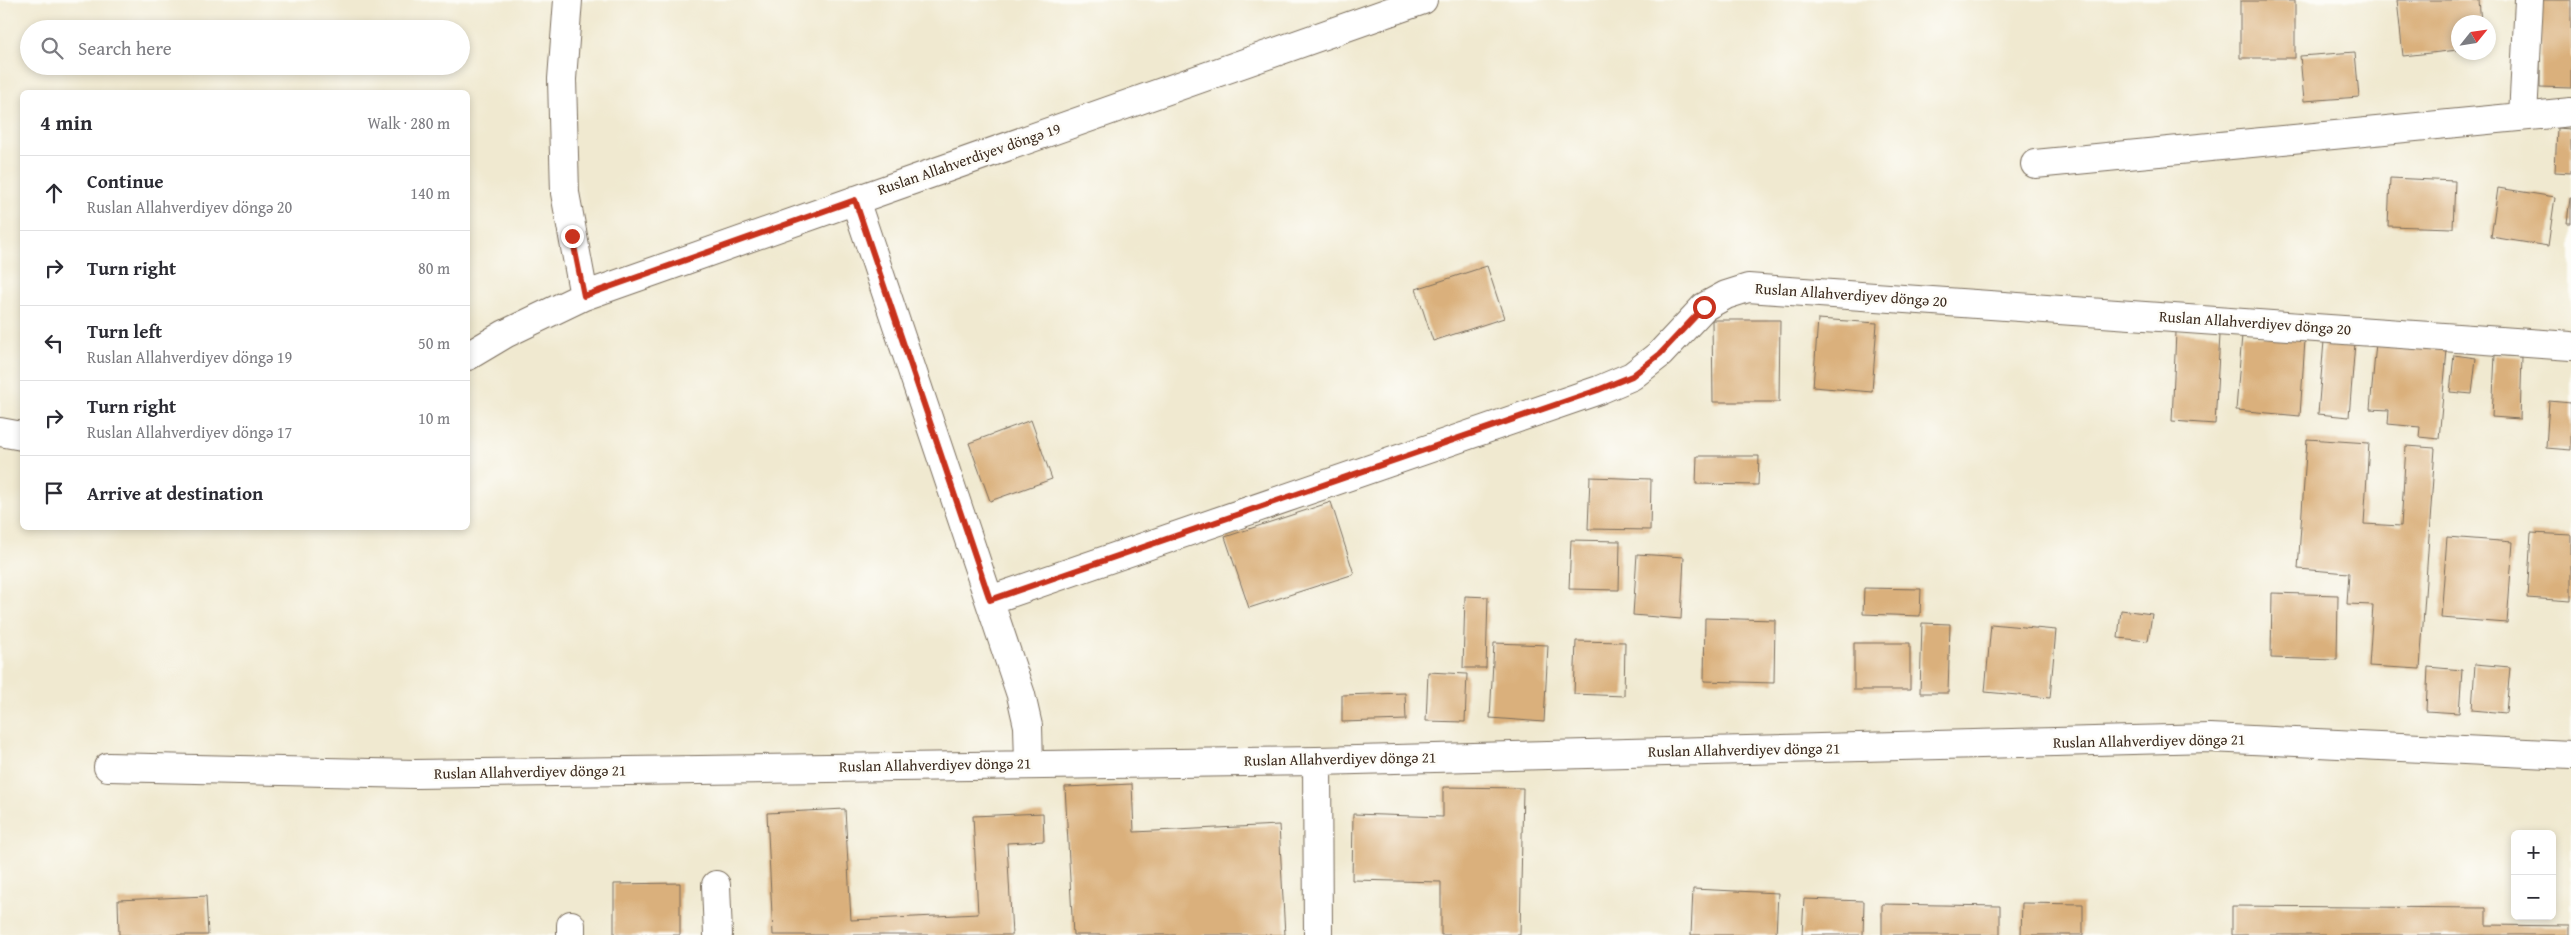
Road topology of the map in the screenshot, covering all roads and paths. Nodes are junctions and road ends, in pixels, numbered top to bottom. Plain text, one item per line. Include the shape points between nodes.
1 (568, 0) edge
2 (2529, 0) edge
3 (1407, 2) edge
4 (2571, 112) edge
5 (2523, 116) junction
6 (2035, 164) dead end
7 (855, 200) junction
8 (584, 296) junction
9 (2571, 346) edge
10 (470, 355) edge
11 (0, 432) edge
12 (20, 436) edge
13 (990, 600) junction
14 (2571, 755) edge
15 (1317, 761) junction
16 (1029, 764) junction
17 (108, 766) dead end
18 (716, 885) dead end
19 (718, 935) edge
20 (1318, 935) edge

1 - 8 street via 562,79 565,193
2 - 5 street
3 - 7 street, Ruslan Allahverdiyev döngə 19
4 - 5 street
5 - 6 street
7 - 8 street, Ruslan Allahverdiyev döngə 19
7 - 13 street
8 - 10 street, Ruslan Allahverdiyev döngə 19
9 - 13 street, Ruslan Allahverdiyev döngə 20 via 1748,288 1704,307 1660,354 1632,376
11 - 12 street
13 - 16 street via 1021,695 1028,726
14 - 15 street, Ruslan Allahverdiyev döngə 21 via 2210,738
15 - 16 street, Ruslan Allahverdiyev döngə 21
15 - 20 street
16 - 17 street, Ruslan Allahverdiyev döngə 21 via 415,774
18 - 19 street

